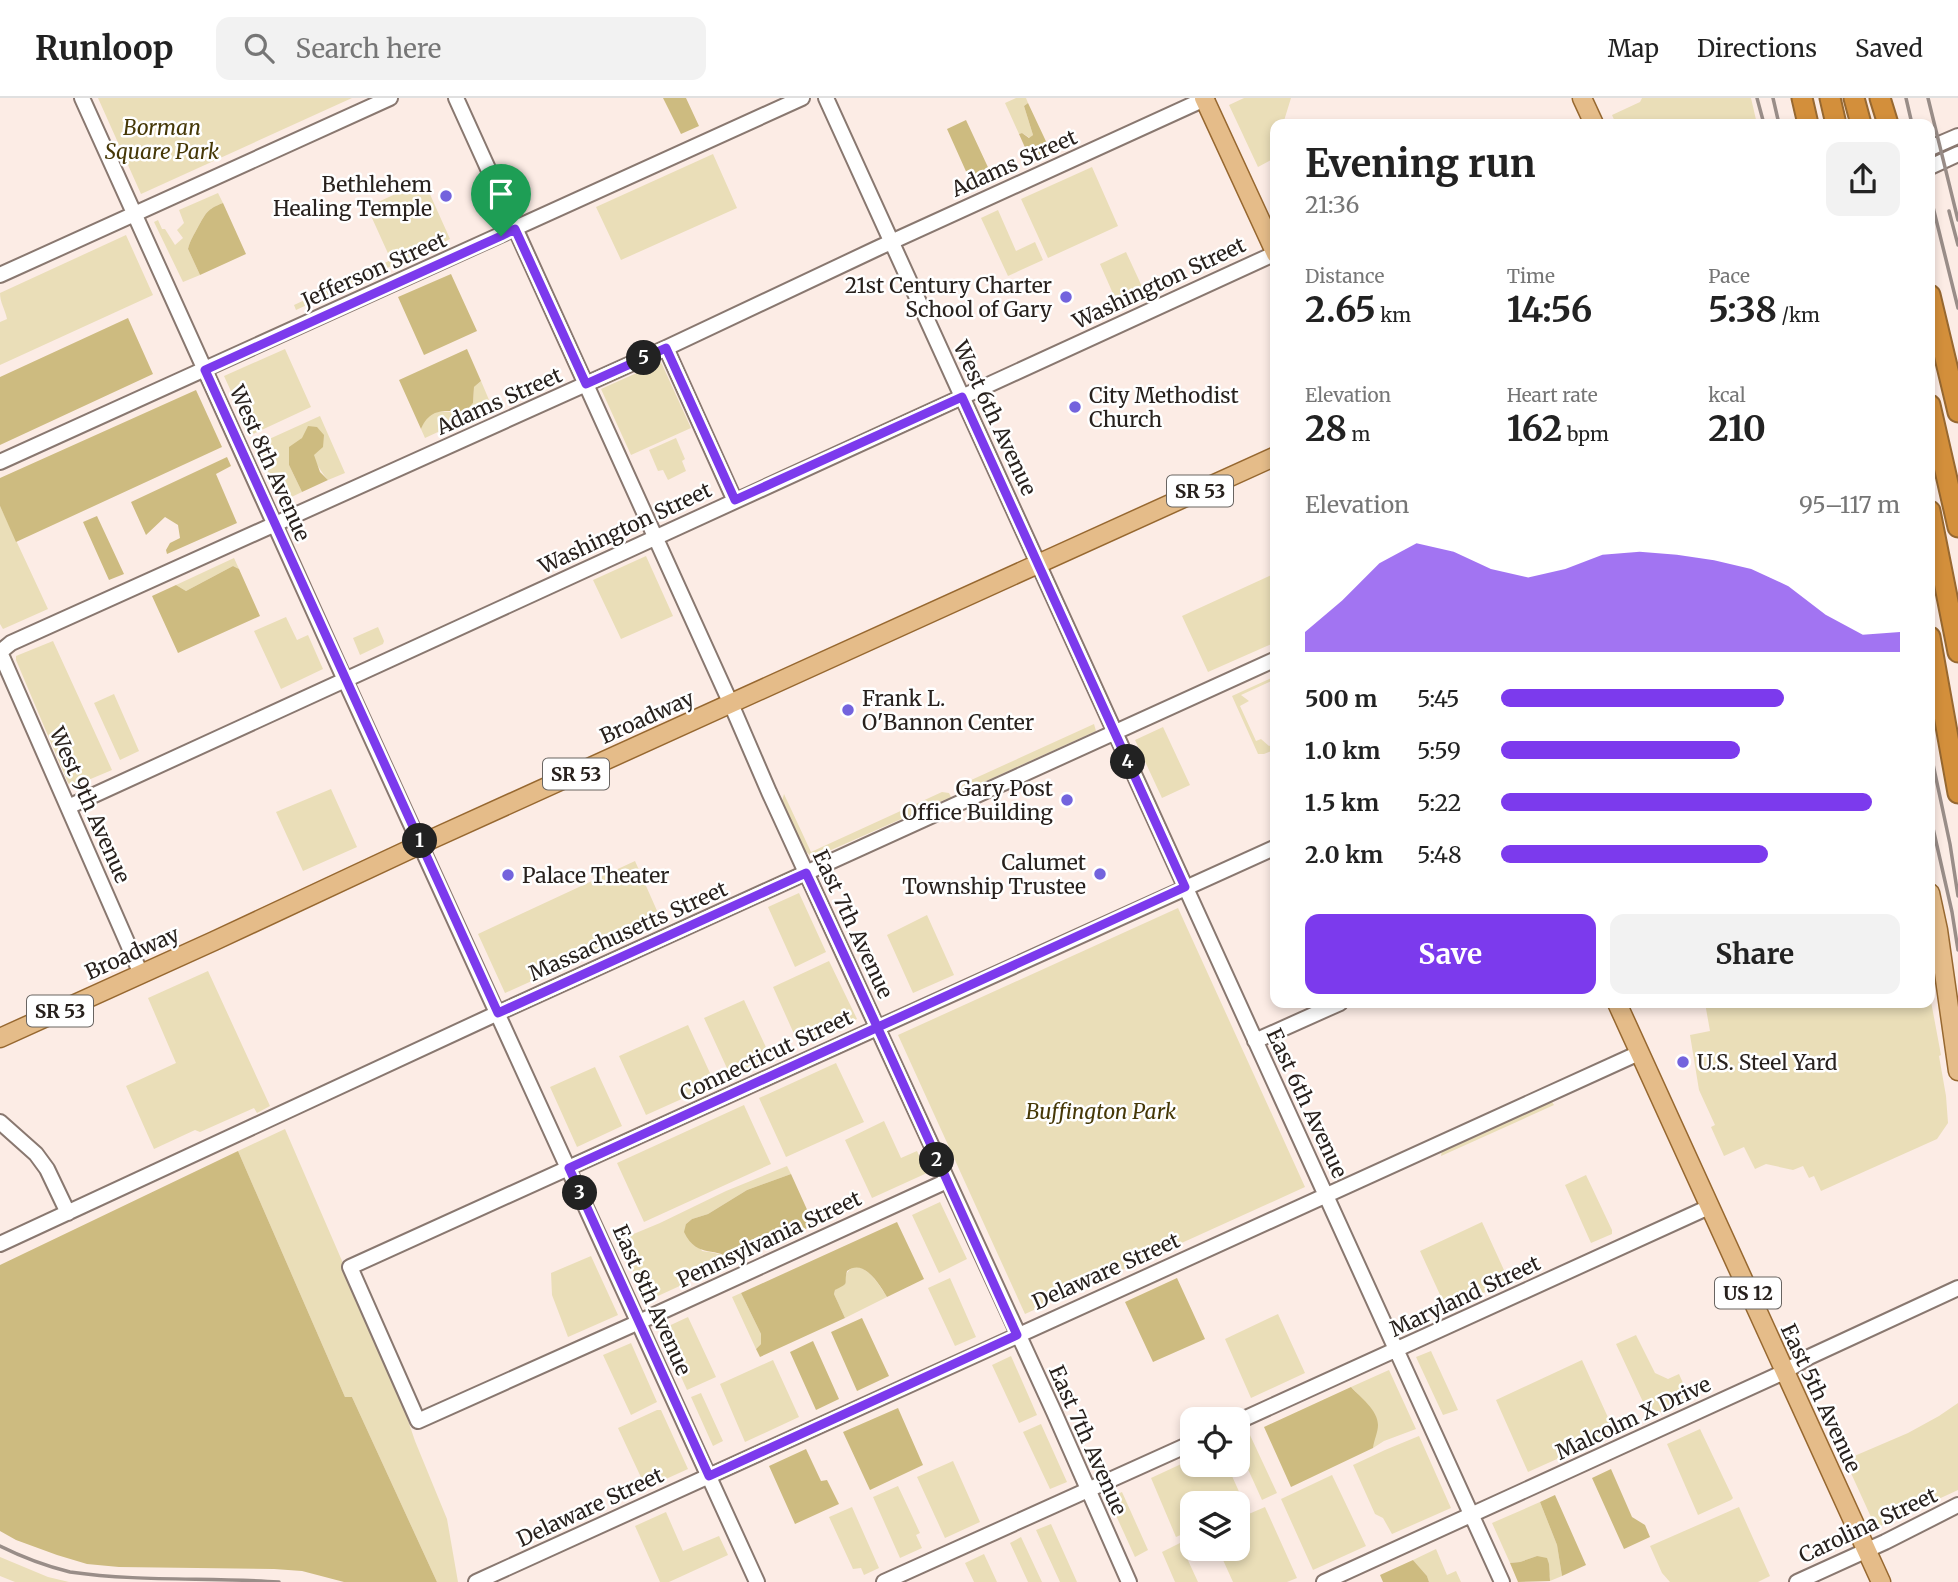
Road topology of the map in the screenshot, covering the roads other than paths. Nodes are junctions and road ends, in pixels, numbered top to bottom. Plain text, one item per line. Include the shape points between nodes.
1 (82, 98) edge
2 (390, 98) edge
3 (456, 98) edge
4 (802, 98) edge
5 (827, 98) edge
6 (1205, 98) edge
7 (1582, 98) edge
8 (1802, 98) edge
9 (1829, 98) edge
10 (1854, 98) edge
11 (1881, 98) edge
12 (1592, 119) edge
13 (1807, 119) edge
14 (1835, 119) edge
15 (1860, 119) edge
16 (1887, 119) edge
17 (1958, 136) edge
18 (1935, 146) edge
19 (1958, 155) edge
20 (1935, 165) edge
21 (135, 214) junction
22 (515, 229) junction
23 (1270, 240) edge
24 (892, 242) junction
25 (1270, 256) edge
26 (0, 275) edge
27 (1935, 316) edge
28 (666, 348) junction
29 (205, 370) junction
30 (586, 384) junction
31 (962, 397) junction
32 (1958, 412) edge
33 (1935, 427) edge
34 (1270, 459) edge
35 (0, 462) edge
36 (735, 500) junction
37 (274, 525) junction
38 (1958, 527) edge
39 (1935, 536) edge
40 (656, 537) junction
41 (1039, 564) junction
42 (0, 652) edge
43 (1958, 652) edge
44 (1270, 663) edge
45 (1935, 665) edge
46 (345, 680) junction
47 (731, 704) junction
48 (1115, 733) junction
49 (1958, 793) edge
50 (68, 807) junction
51 (421, 844) junction
52 (1270, 850) edge
53 (806, 873) junction
54 (1185, 887) junction
55 (1935, 916) edge
56 (141, 974) junction
57 (1329, 1008) edge
58 (1619, 1008) edge
59 (498, 1013) junction
60 (876, 1027) junction
61 (0, 1038) edge
62 (1255, 1041) junction
63 (1639, 1052) junction
64 (1958, 1071) edge
65 (0, 1122) edge
66 (569, 1168) junction
67 (947, 1181) junction
68 (1326, 1194) junction
69 (1709, 1207) junction
70 (68, 1213) junction
71 (0, 1244) edge
72 (1958, 1288) edge
73 (639, 1322) junction
74 (1017, 1335) junction
75 (1396, 1350) junction
76 (1784, 1372) junction
77 (1250, 1416) edge
78 (418, 1421) joint
79 (1180, 1448) edge
80 (709, 1476) junction
81 (1088, 1489) junction
82 (1958, 1505) edge
83 (1471, 1515) junction
84 (1866, 1550) junction
85 (476, 1582) edge
86 (757, 1582) edge
87 (884, 1582) edge
88 (1129, 1582) edge
89 (1324, 1582) edge
90 (1502, 1582) edge
91 (1797, 1582) edge
92 (1881, 1582) edge

1 - 21 street, West 8th Avenue
2 - 21 street
3 - 22 street, East 7th Avenue
4 - 22 street, Jefferson Street
5 - 24 street, West 6th Avenue
6 - 23 main road
6 - 24 street, Adams Street
7 - 12 main road
8 - 13 highway
9 - 14 highway
10 - 15 highway
11 - 16 highway
17 - 18 street
19 - 20 street
21 - 26 street
21 - 29 street, West 8th Avenue
22 - 29 street, Jefferson Street
22 - 30 street, East 7th Avenue
24 - 28 street, Adams Street
24 - 31 street, West 6th Avenue
25 - 31 street, Washington Street
27 - 32 highway
28 - 30 street, Adams Street
28 - 36 street
29 - 35 street, Jefferson Street
29 - 37 street, West 8th Avenue
30 - 37 street, Adams Street
30 - 40 street, East 7th Avenue
31 - 36 street, Washington Street
31 - 41 street, West 6th Avenue
33 - 38 highway
34 - 41 main road, Broadway / SR 53
36 - 40 street, Washington Street
37 - 42 street, Adams Street via 11,643
37 - 46 street, West 8th Avenue
39 - 43 highway
40 - 46 street, Washington Street
40 - 47 street, East 7th Avenue
41 - 47 main road, Broadway / SR 53
41 - 48 street, East 6th Avenue
42 - 50 street, West 9th Avenue
44 - 48 street, Massachusetts Street
45 - 49 highway
46 - 50 street, Washington Street
46 - 51 street, West 8th Avenue
47 - 51 main road, Broadway / SR 53
47 - 53 street, East 7th Avenue
48 - 53 street, Massachusetts Street
48 - 54 street, East 6th Avenue
50 - 56 street, West 9th Avenue
51 - 56 main road, Broadway / SR 53
51 - 59 street, East 8th Avenue
52 - 54 street, Connecticut Street
53 - 59 street, Massachusetts Street
53 - 60 street, East 7th Avenue
54 - 60 street, Connecticut Street
54 - 62 street, East 6th Avenue
55 - 64 main road
56 - 61 main road, Broadway / SR 53
57 - 62 street
58 - 63 main road, East 5th Avenue / US 12
59 - 66 street, East 8th Avenue
59 - 70 street, Massachusetts Street
60 - 66 street, Connecticut Street
60 - 67 street, East 7th Avenue
62 - 68 street, East 6th Avenue
63 - 68 street, Delaware Street
63 - 69 main road, East 5th Avenue / US 12
65 - 70 street via 36,1154
66 - 73 street, East 8th Avenue
66 - 78 street, Connecticut Street via 350,1267
67 - 73 street, Pennsylvania Street
67 - 74 street, East 7th Avenue
68 - 74 street, Delaware Street
68 - 75 street, East 6th Avenue
69 - 75 street, Maryland Street
69 - 76 main road, East 5th Avenue / US 12
70 - 71 street, Massachusetts Street
72 - 76 street, Malcolm X Drive
73 - 78 street, Pennsylvania Street
73 - 80 street, East 8th Avenue
74 - 80 street, Delaware Street
74 - 81 street, East 7th Avenue
75 - 77 street, Maryland Street
75 - 83 street, East 6th Avenue
76 - 83 street, Malcolm X Drive
76 - 84 main road, East 5th Avenue / US 12
79 - 81 street
80 - 85 street, Delaware Street
80 - 86 street, East 8th Avenue
81 - 87 street
81 - 88 street, East 7th Avenue
82 - 84 street, Carolina Street
83 - 89 street, Malcolm X Drive
83 - 90 street, East 6th Avenue
84 - 91 street, Carolina Street
84 - 92 main road, East 5th Avenue / US 12

